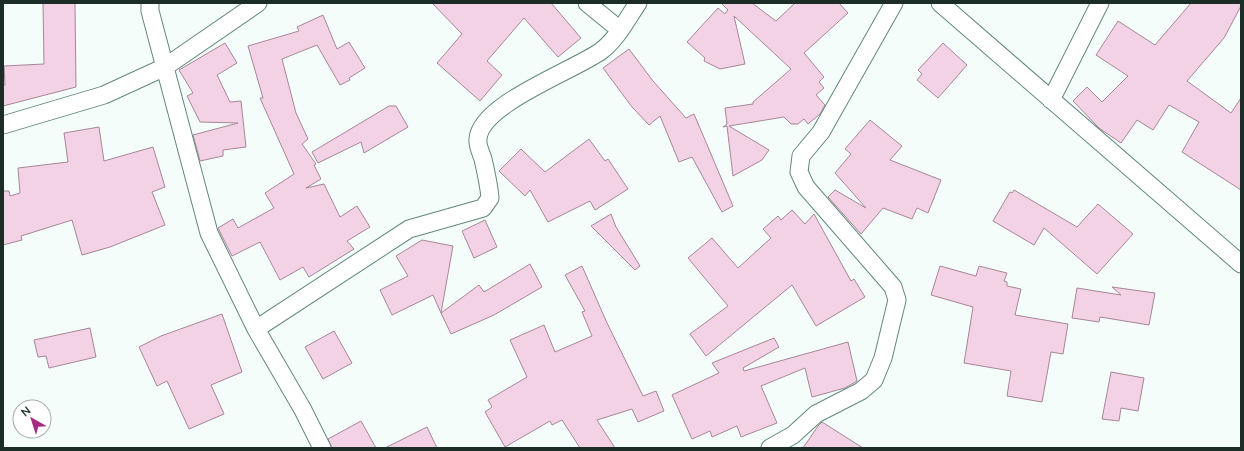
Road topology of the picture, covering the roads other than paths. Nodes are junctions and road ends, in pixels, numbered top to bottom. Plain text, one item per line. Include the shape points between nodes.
1 (150, 3) edge
2 (258, 3) edge
3 (587, 3) edge
4 (638, 3) edge
5 (894, 3) edge
6 (940, 3) edge
7 (1100, 3) edge
8 (620, 30) junction
9 (165, 68) junction
10 (1051, 100) junction
11 (3, 125) edge
12 (1241, 264) edge
13 (256, 329) junction
14 (322, 448) edge
15 (770, 448) edge

1 - 9 street
2 - 9 street
3 - 8 street
4 - 8 street
5 - 15 street via 821,132 801,156 800,172 806,187 892,287 897,300 883,358 874,380 861,391 816,414 793,435
6 - 10 street
7 - 10 street
8 - 13 street via 601,51 512,98 480,130 478,139 490,198 483,208 409,229
9 - 11 street via 104,95
9 - 13 street via 209,234
10 - 12 street
13 - 14 street

